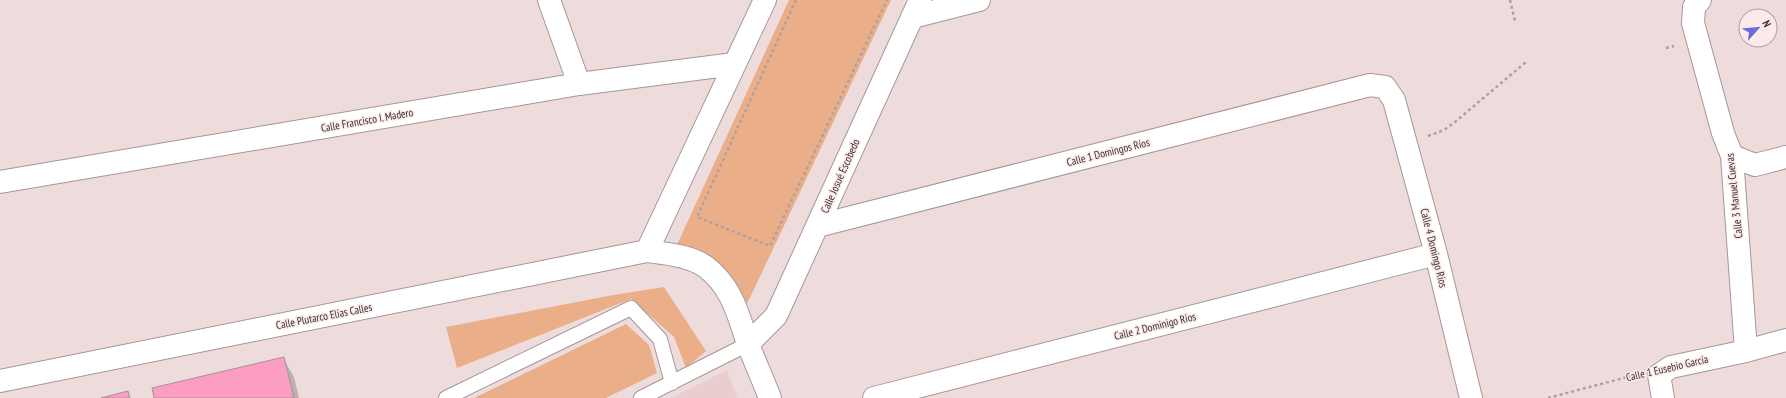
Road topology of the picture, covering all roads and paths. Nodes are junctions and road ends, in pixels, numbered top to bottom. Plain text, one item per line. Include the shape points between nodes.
1 (549, 0) edge
2 (765, 0) edge
3 (796, 0) edge
4 (887, 0) edge
5 (979, 0) edge
6 (1510, 0) edge
7 (1700, 0) edge
8 (916, 8) edge
9 (1516, 21) dead end
10 (1526, 62) dead end
11 (734, 64) junction
12 (579, 84) junction
13 (1394, 100) joint
14 (1407, 145) junction
15 (1732, 156) junction
16 (1786, 157) edge
17 (0, 182) edge
18 (817, 226) junction
19 (647, 251) junction
20 (1436, 254) junction
21 (1786, 340) edge
22 (748, 344) junction
23 (1746, 351) junction
24 (1670, 367) junction
25 (0, 381) edge
26 (672, 383) junction
27 (446, 398) edge
28 (640, 398) edge
29 (770, 398) edge
30 (874, 398) edge
31 (1471, 398) edge
32 (1548, 398) edge
33 (1663, 398) edge

1 - 12 street
2 - 11 street
3 - 4 path via 697,217 770,246
5 - 8 street
6 - 9 path
7 - 15 street, Calle 3 Manuel Cuevas via 1694,7 1693,23 1723,133
8 - 18 street, Calle Josué Escobedo
10 - 14 path via 1444,130
11 - 12 street, Calle Francisco I. Madero
11 - 19 street
12 - 17 street, Calle Francisco I. Madero
13 - 14 street, Calle 4 Domingo Ríos
13 - 18 street, Calle 1 Domingos Ríos via 1385,88 1370,85
14 - 20 street, Calle 4 Domingo Ríos
15 - 16 street via 1755,166
15 - 23 street, Calle 3 Manuel Cuevas
18 - 22 street, Calle Josué Escobedo via 776,316
19 - 22 street, Calle Plutarco Elías Calles via 678,255 705,267 720,281 734,301
19 - 25 street, Calle Plutarco Elías Calles
20 - 30 street, Calle 2 Dominigo Ríos
20 - 31 street, Calle 4 Domingo Ríos
21 - 23 street, Calle 1 Eusebio García
22 - 26 lane
22 - 29 street, Calle Plutarco Elías Calles
23 - 24 street, Calle 1 Eusebio García
24 - 32 path, Calle 1 Eusebio García
24 - 33 street via 1659,375
26 - 27 lane via 660,339 631,308
26 - 28 lane

